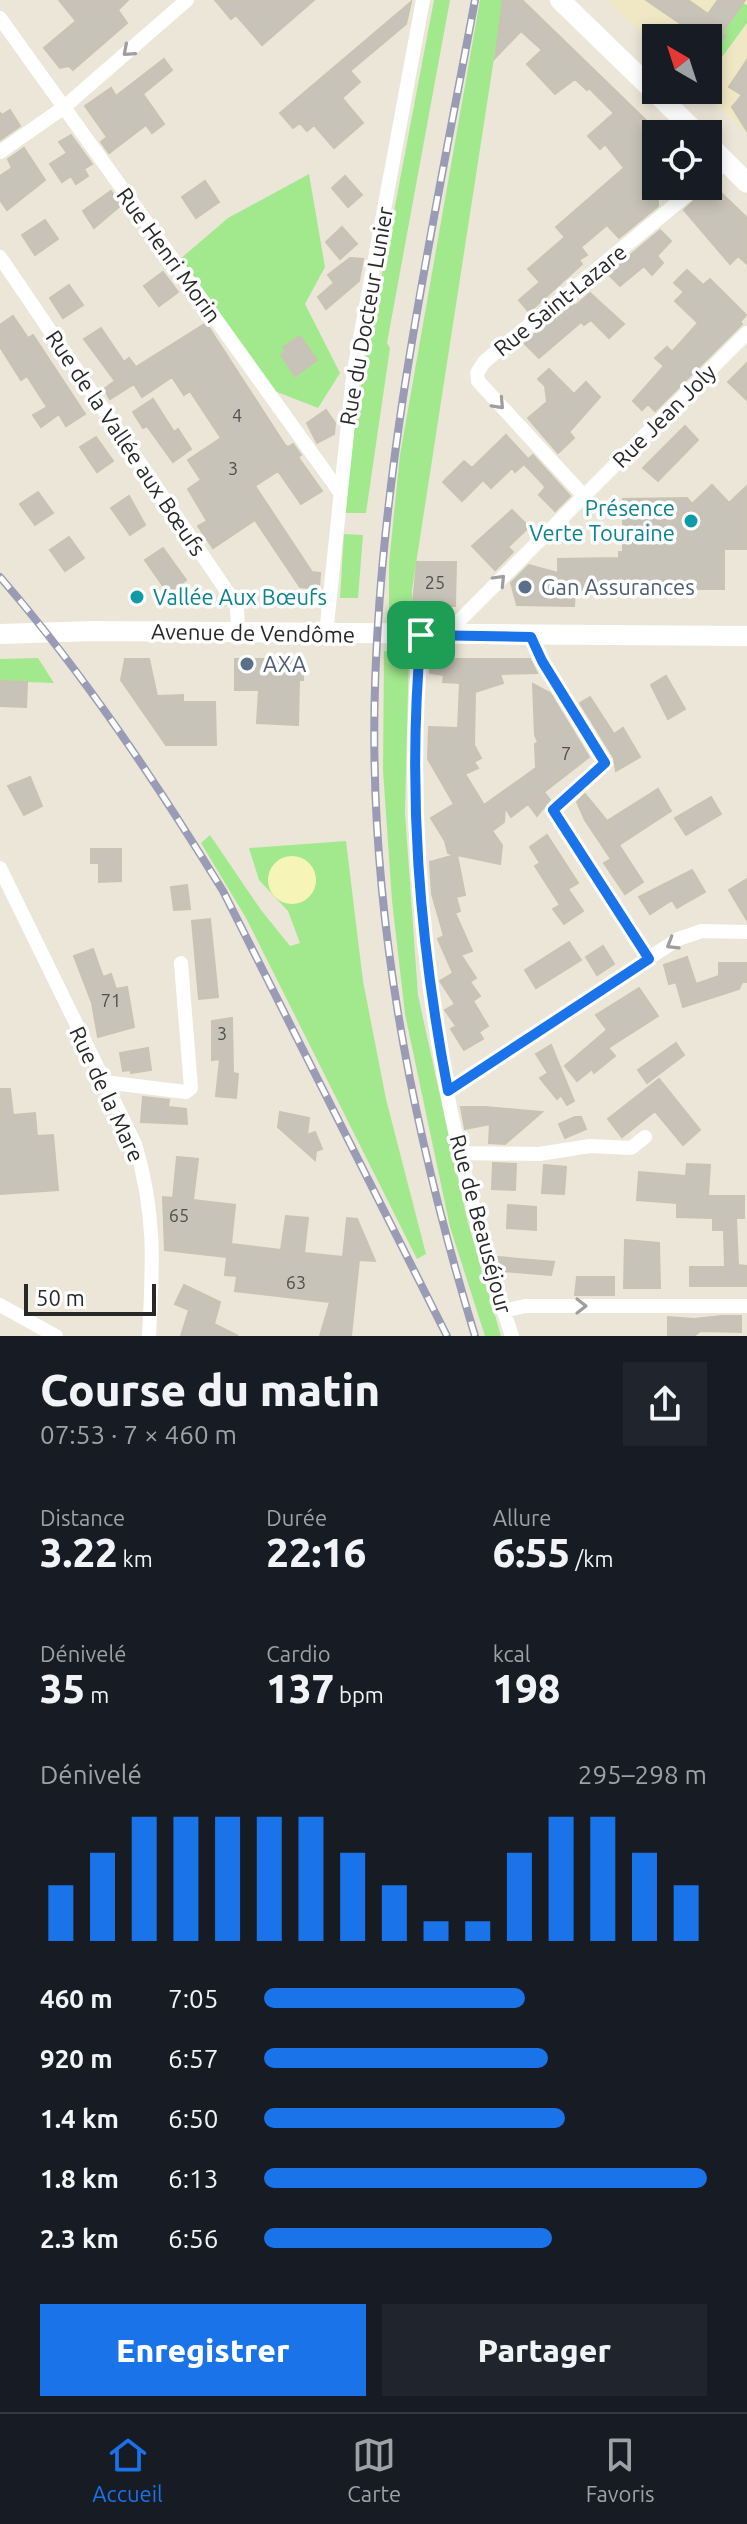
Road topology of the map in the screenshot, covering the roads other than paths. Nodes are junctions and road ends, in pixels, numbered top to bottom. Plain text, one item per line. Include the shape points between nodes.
1 (187, 0) edge
2 (423, 0) edge
3 (560, 0) edge
4 (0, 18) edge
5 (63, 108) junction
6 (684, 120) edge
7 (0, 152) edge
8 (722, 158) edge
9 (726, 162) junction
10 (722, 166) edge
11 (747, 183) edge
12 (681, 200) edge
13 (0, 257) edge
14 (747, 333) edge
15 (339, 491) junction
16 (583, 495) junction
17 (238, 633) junction
18 (2, 634) edge
19 (326, 634) junction
20 (421, 635) junction
21 (445, 635) junction
22 (747, 636) edge
23 (531, 637) junction
24 (0, 868) edge
25 (3, 883) edge
26 (747, 932) edge
27 (649, 959) junction
28 (181, 963) dead end
29 (104, 1082) junction
30 (448, 1091) junction
31 (645, 1137) dead end
32 (459, 1153) junction
33 (0, 1305) edge
34 (747, 1306) edge
35 (504, 1311) junction
36 (56, 1336) edge
37 (149, 1336) edge
38 (512, 1336) edge

1 -> 5 street
2 - 15 street, Rue du Docteur Lunier via 353,376
3 - 6 main road
4 - 5 street, Rue Henri Morin
5 - 7 street
5 - 15 street, Rue Henri Morin
8 - 9 main road
9 - 10 street
9 - 11 main road
12 -> 16 street, Rue Saint-Lazare via 477,373 478,381
13 - 17 street, Rue de la Vallée aux Bœufs via 237,606
14 - 16 street, Rue Jean Joly
15 - 19 street, Rue du Docteur Lunier
21 -> 16 street, Rue Jean Joly
17 - 18 main road, Avenue de Vendôme
17 - 19 main road, Avenue de Vendôme
19 - 20 main road, Avenue de Vendôme
20 - 21 main road, Avenue de Vendôme
20 - 30 street, Rue de Beauséjour via 414,820 423,945
21 - 23 main road, Avenue de Vendôme
22 - 23 main road, Avenue de Vendôme
23 - 27 street via 605,763 553,810
24 - 25 street, Rue de la Mare
25 - 29 street, Rue de la Mare
26 -> 27 street via 702,931 678,939
27 - 30 street
28 - 29 street via 191,1088 186,1092
29 - 37 street, Rue de la Mare via 135,1144 148,1189
30 - 32 street, Rue de Beauséjour
31 - 32 street via 631,1148
32 - 35 street, Rue de Beauséjour
33 - 36 street
35 -> 34 street via 525,1306
35 - 38 street, Rue de Beauséjour

